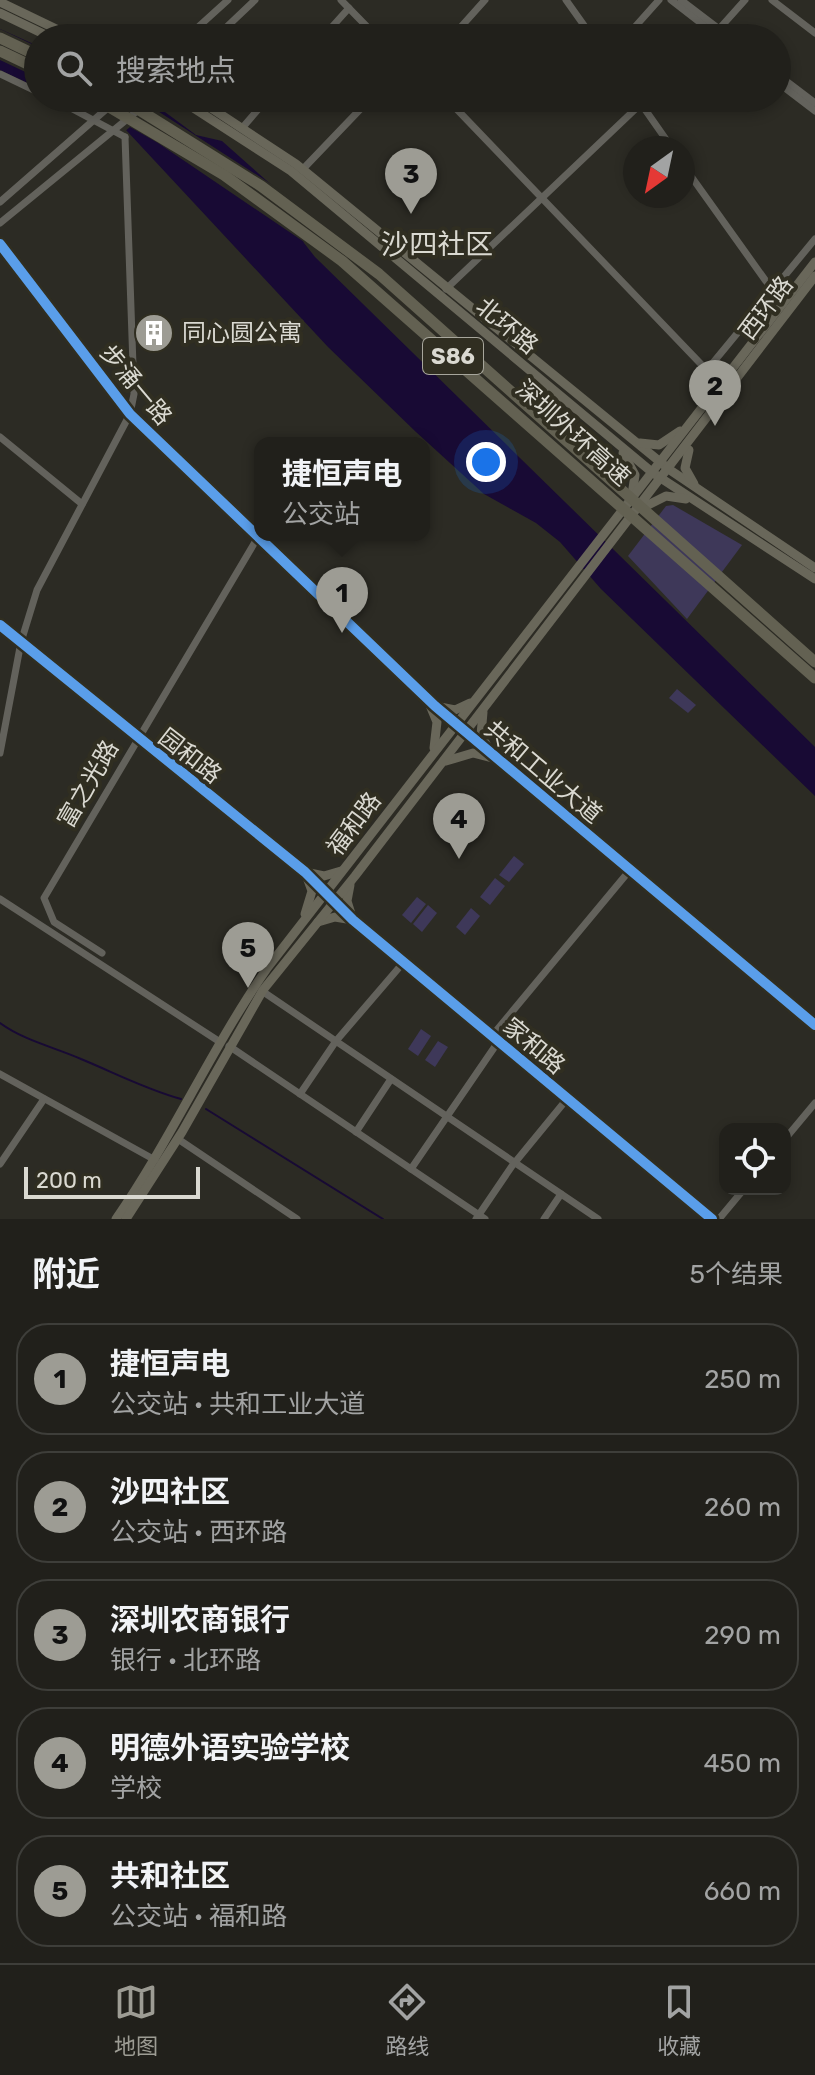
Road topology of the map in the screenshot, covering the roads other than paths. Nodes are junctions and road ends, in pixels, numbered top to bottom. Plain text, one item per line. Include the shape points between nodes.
1 (228, 0) edge
2 (255, 0) edge
3 (485, 0) edge
4 (566, 0) edge
5 (659, 0) edge
6 (671, 0) edge
7 (681, 0) edge
8 (745, 0) edge
9 (772, 0) edge
10 (0, 2) edge
11 (345, 3) edge
12 (0, 13) edge
13 (46, 24) edge
14 (201, 24) edge
15 (230, 24) edge
16 (331, 24) edge
17 (365, 24) edge
18 (464, 24) edge
19 (583, 24) edge
20 (638, 24) edge
21 (702, 24) edge
22 (705, 24) edge
23 (725, 24) edge
24 (24, 25) edge
25 (815, 33) edge
26 (0, 38) edge
27 (24, 49) edge
28 (0, 51) edge
29 (24, 62) edge
30 (0, 74) edge
31 (24, 85) edge
32 (791, 85) edge
33 (791, 93) edge
34 (815, 103) edge
35 (815, 111) edge
36 (79, 112) edge
37 (104, 112) edge
38 (118, 112) edge
39 (137, 112) edge
40 (142, 112) edge
41 (144, 112) edge
42 (200, 112) edge
43 (219, 112) edge
44 (256, 112) edge
45 (358, 112) edge
46 (460, 112) edge
47 (630, 112) edge
48 (650, 112) edge
49 (95, 120) junction
50 (243, 127) junction
51 (114, 130) junction
52 (664, 136) edge
53 (125, 137) junction
54 (303, 169) junction
55 (695, 182) edge
56 (543, 197) junction
57 (0, 202) edge
58 (0, 223) edge
59 (815, 239) edge
60 (0, 244) edge
61 (815, 262) edge
62 (815, 276) edge
63 (446, 289) junction
64 (773, 293) junction
65 (783, 305) junction
66 (707, 370) junction
67 (721, 385) junction
68 (130, 414) junction
69 (692, 422) junction
70 (695, 436) junction
71 (0, 437) edge
72 (633, 440) junction
73 (614, 441) junction
74 (661, 462) junction
75 (670, 470) junction
76 (653, 473) junction
77 (663, 480) junction
78 (701, 493) junction
79 (693, 501) junction
80 (629, 502) junction
81 (82, 504) junction
82 (638, 511) junction
83 (254, 533) edge
84 (256, 541) edge
85 (262, 541) edge
86 (815, 568) edge
87 (815, 579) edge
88 (0, 625) edge
89 (21, 642) junction
90 (788, 647) junction
91 (815, 660) edge
92 (815, 681) edge
93 (475, 698) junction
94 (431, 702) junction
95 (485, 707) junction
96 (455, 724) junction
97 (465, 733) junction
98 (137, 739) junction
99 (0, 753) edge
100 (429, 758) junction
101 (496, 759) junction
102 (440, 766) junction
103 (345, 869) junction
104 (630, 870) junction
105 (305, 872) junction
106 (355, 876) junction
107 (326, 893) junction
108 (0, 899) edge
109 (334, 901) junction
110 (353, 920) junction
111 (307, 924) junction
112 (102, 953) dead end
113 (403, 963) junction
114 (262, 991) junction
115 (815, 1025) edge
116 (494, 1039) junction
117 (336, 1041) junction
118 (224, 1044) junction
119 (0, 1074) edge
120 (391, 1079) junction
121 (300, 1094) junction
122 (44, 1099) junction
123 (567, 1099) junction
124 (815, 1103) edge
125 (447, 1117) junction
126 (356, 1132) junction
127 (791, 1132) edge
128 (178, 1139) junction
129 (155, 1160) junction
130 (515, 1162) junction
131 (0, 1164) edge
132 (411, 1169) junction
133 (561, 1194) junction
134 (739, 1195) edge
135 (295, 1218) edge
136 (480, 1218) edge
137 (116, 1219) edge
138 (126, 1219) edge
139 (544, 1219) edge
140 (598, 1219) edge
141 (712, 1219) edge
142 (719, 1219) edge

1 - 14 street
2 - 15 street
3 - 18 street
4 - 19 street
5 - 20 street
6 - 21 street
7 - 22 street
8 - 23 street
9 - 25 street
10 - 13 main road
11 - 16 street
11 - 17 street
12 - 24 main road
26 - 27 highway
28 - 29 highway
30 - 31 street
32 - 34 street
33 - 35 street
36 - 49 street
37 - 49 street
38 - 90 highway, 深圳外环高速 / S86 via 224,175 352,269
39 - 51 street
40 - 90 highway, 深圳外环高速 / S86 via 231,165 350,251
41 - 53 street
42 - 73 main road, 北环路 via 291,171
43 - 50 main road, 北环路
44 - 50 street
45 - 54 street
46 - 56 street
47 - 56 street
48 - 52 street
49 - 51 street
49 - 57 street
50 - 54 main road, 北环路
51 - 53 street
51 - 58 street
53 - 68 street via 134,394
54 - 63 main road, 北环路
55 - 64 street
56 - 63 street
56 - 66 street
59 - 64 street
60 - 68 street, 步涌一路
61 - 65 main road, 西环路
62 - 70 main road, 西环路
63 - 72 main road, 北环路
64 - 65 street
64 - 66 street
65 - 67 main road, 西环路
66 - 67 street
67 - 69 main road, 西环路
68 - 81 street
68 - 83 street, 步涌一路
69 - 72 main road via 659,445
69 - 74 main road, 西环路
70 - 75 main road, 西环路
70 - 78 main road via 685,468
71 - 81 street
72 - 74 main road, 北环路
73 - 76 main road, 北环路
73 - 80 main road via 635,475
74 - 75 main road, 北环路
74 - 76 main road, 西环路
75 - 77 main road, 西环路
75 - 78 main road, 北环路
76 - 77 main road, 北环路
76 - 80 main road, 福和路
77 - 79 main road, 北环路
77 - 82 main road, 福和路
78 - 86 main road, 北环路
79 - 82 main road via 666,496
79 - 87 main road, 北环路
80 - 93 main road, 福和路
81 - 89 street via 37,590
82 - 95 main road, 福和路
84 - 98 street, 富之光路
85 - 94 street, 共和工业大道
88 - 89 street, 园和路
89 - 98 street, 园和路
89 - 99 street
90 - 91 highway
90 - 92 highway
93 - 94 main road via 455,710
93 - 96 main road, 福和路
94 - 96 street, 共和工业大道
94 - 100 main road via 438,729
95 - 97 main road, 福和路
95 - 101 main road via 481,735
96 - 97 street, 共和工业大道
96 - 100 main road, 福和路
97 - 101 street, 共和工业大道
97 - 102 main road, 福和路
98 - 105 street, 园和路
98 - 112 street, 富之光路 via 44,898 54,922
100 - 103 main road, 福和路
101 - 102 main road via 467,754
101 - 104 street, 共和工业大道
102 - 106 main road, 福和路
103 - 105 main road via 324,876
103 - 107 main road, 福和路
104 - 115 street, 共和工业大道
104 - 116 street
105 - 107 street, 园和路
105 - 111 main road via 312,891
106 - 109 main road, 福和路
106 - 110 main road via 348,895
107 - 109 street, 园和路
107 - 111 main road, 福和路
108 - 118 street
109 - 110 street, 家和路
109 - 111 main road, 福和路
110 - 111 main road via 335,917
110 - 113 street, 家和路
111 - 114 main road, 福和路
111 - 118 main road, 福和路 via 255,985
113 - 116 street, 家和路
113 - 117 street
114 - 117 street
114 - 118 main road, 福和路
116 - 123 street, 家和路
116 - 125 street
117 - 120 street
117 - 121 street
118 - 121 street
118 - 128 main road, 福和路
118 - 129 main road, 福和路
119 - 122 street
120 - 125 street
120 - 126 street
121 - 126 street
122 - 129 street
122 - 131 street
123 - 130 street
123 - 141 street, 家和路
124 - 127 street
125 - 130 street
125 - 132 street
126 - 132 street
128 - 135 street
128 - 138 main road, 福和路
129 - 137 main road, 福和路
130 - 133 street
130 - 136 street
132 - 136 street
133 - 139 street
133 - 140 street
134 - 142 street

